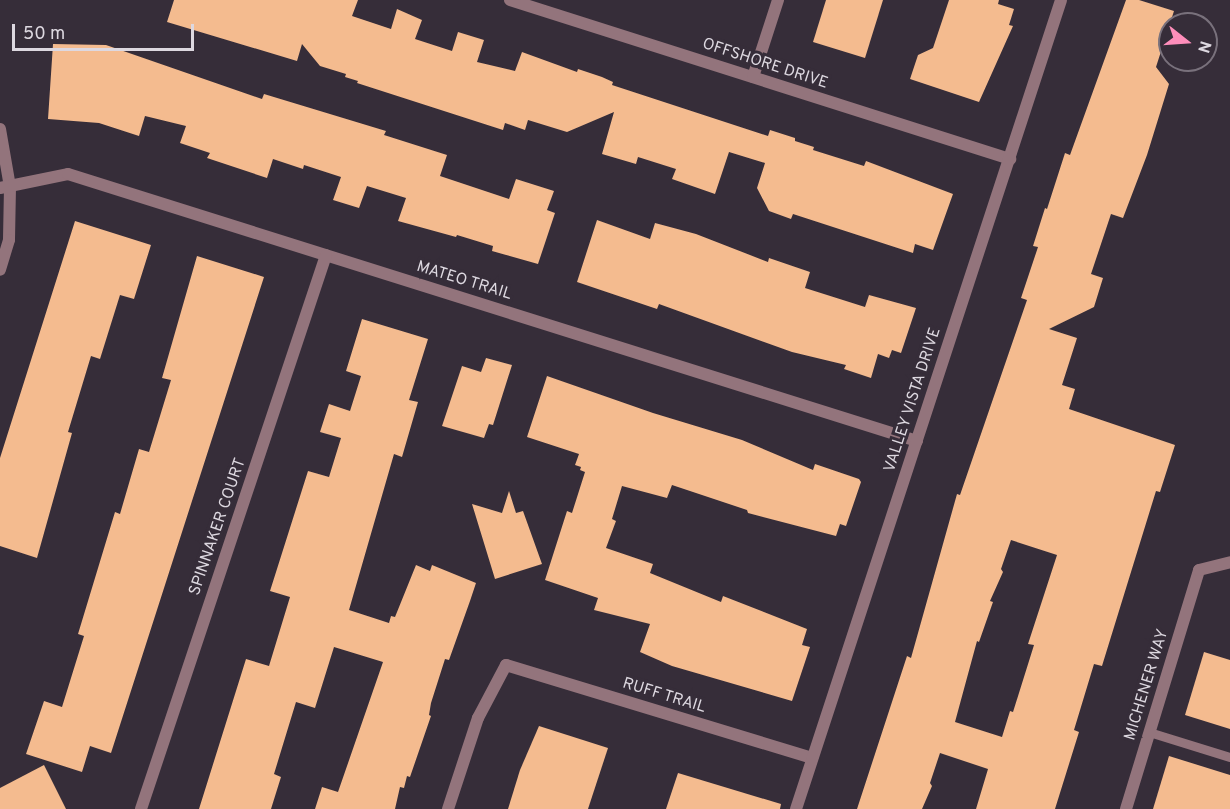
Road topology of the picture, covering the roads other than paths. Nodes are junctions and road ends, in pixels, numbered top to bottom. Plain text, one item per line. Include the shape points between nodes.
1 (510, 0) edge
2 (778, 0) edge
3 (1061, 0) edge
4 (753, 77) junction
5 (0, 129) edge
6 (1010, 159) junction
7 (5, 188) edge
8 (326, 255) junction
9 (0, 270) edge
10 (917, 441) junction
11 (1230, 562) edge
12 (1149, 732) junction
13 (1230, 757) edge
14 (812, 758) junction
15 (141, 809) edge
16 (448, 809) edge
17 (796, 809) edge
18 (1126, 809) edge

1 - 4 street, OFFSHORE DRIVE
2 - 4 street
3 - 6 street, VALLEY VISTA DRIVE
4 - 6 street, OFFSHORE DRIVE
5 - 7 street
6 - 10 street, VALLEY VISTA DRIVE
7 - 8 street, MATEO TRAIL via 68,174
7 - 9 street via 9,240
8 - 10 street, MATEO TRAIL
8 - 15 street, SPINNAKER COURT
10 - 14 street, VALLEY VISTA DRIVE
11 - 12 street, MICHENER WAY via 1199,570
12 - 13 lane
12 - 18 street, MICHENER WAY
14 - 16 street, RUFF TRAIL via 506,665 478,718
14 - 17 street, VALLEY VISTA DRIVE

